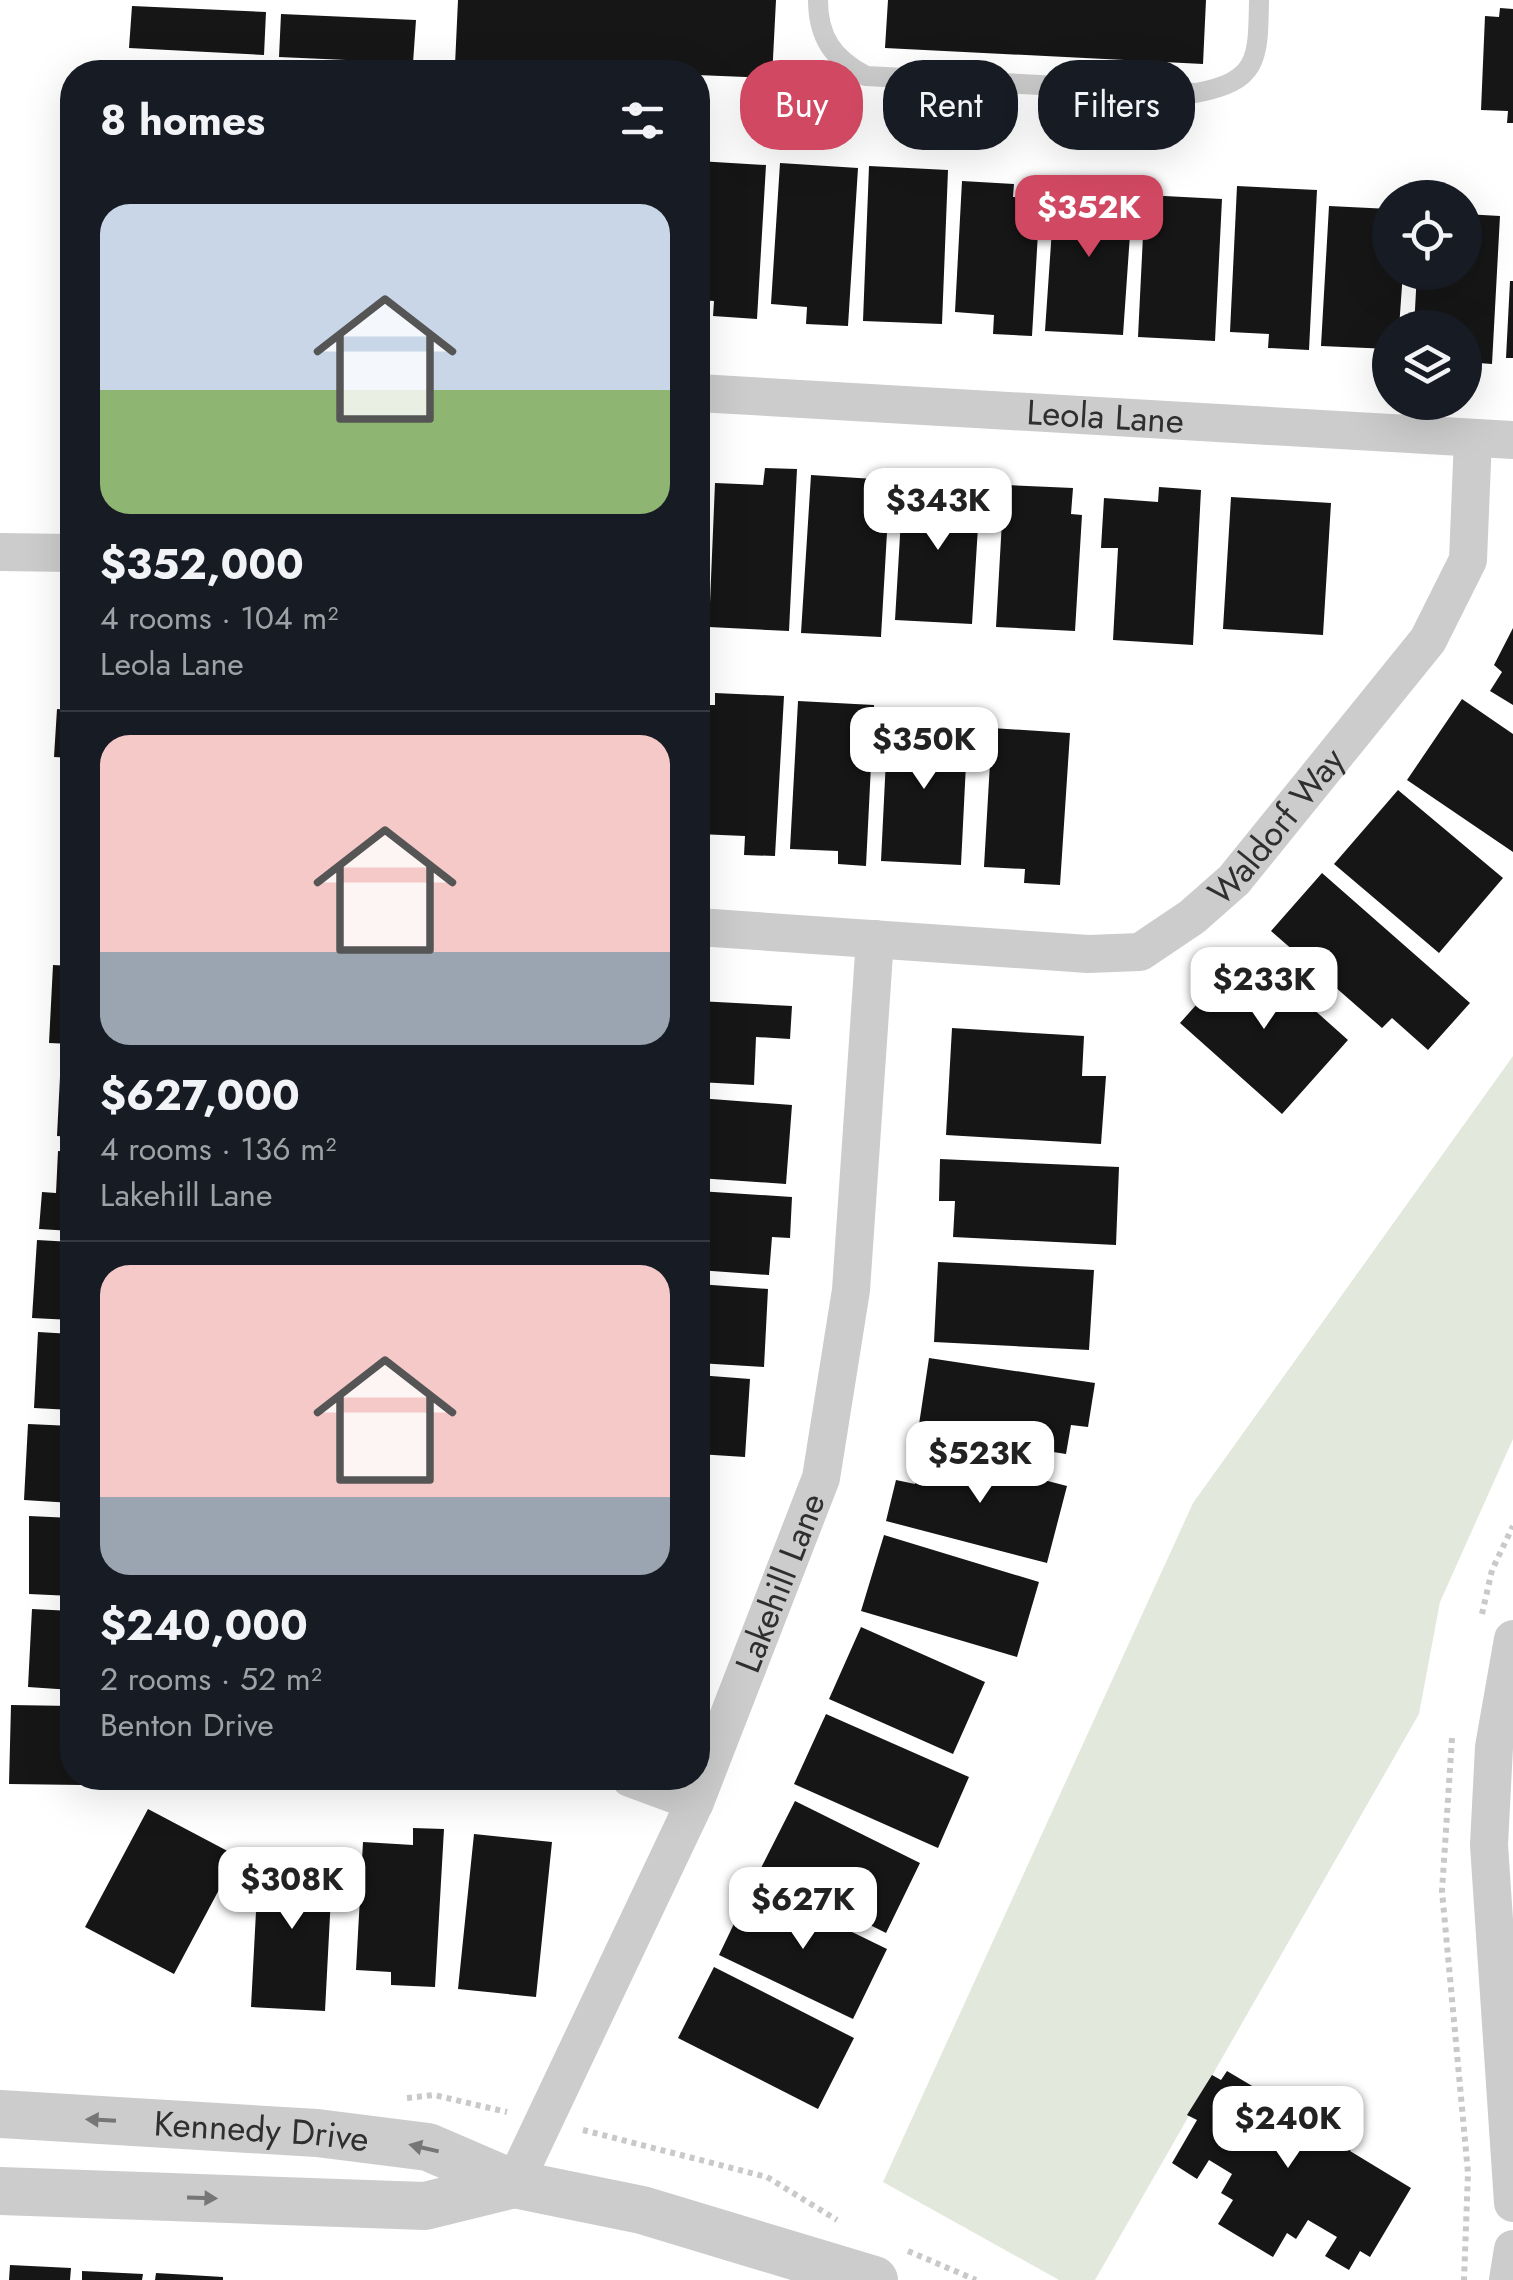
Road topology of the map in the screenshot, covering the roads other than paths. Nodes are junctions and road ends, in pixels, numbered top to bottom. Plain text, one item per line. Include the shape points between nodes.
1 (818, 0) edge
2 (1259, 0) edge
3 (710, 394) edge
4 (1473, 438) junction
5 (1513, 440) edge
6 (0, 552) edge
7 (60, 553) edge
8 (710, 928) edge
9 (875, 939) junction
10 (1513, 1639) edge
11 (1509, 1688) edge
12 (710, 1763) edge
13 (662, 1790) edge
14 (700, 1790) edge
15 (695, 1802) junction
16 (0, 2114) edge
17 (514, 2184) junction
18 (0, 2191) edge
19 (1513, 2203) edge
20 (1513, 2249) edge
21 (874, 2280) edge
22 (1508, 2280) edge

1 - 2 lane via 818,26 840,62 866,76 1196,93 1233,86 1252,65
3 - 4 street, Leola Lane
4 - 5 street, Leola Lane
4 - 9 street, Waldorf Way via 1468,560 1428,640 1234,880 1192,916 1140,952
6 - 7 street
8 - 9 street, Waldorf Way
9 - 12 street, Lakehill Lane via 851,1290 821,1478
10 - 11 street
11 - 19 street via 1494,1747 1489,1845
13 - 15 street
14 - 15 street, Lakehill Lane
15 - 17 street, Lakehill Lane
17 -> 16 street, Kennedy Drive via 428,2146
18 -> 17 street, Kennedy Drive via 425,2206
17 - 21 street, Kennedy Drive via 642,2210
20 - 22 street

